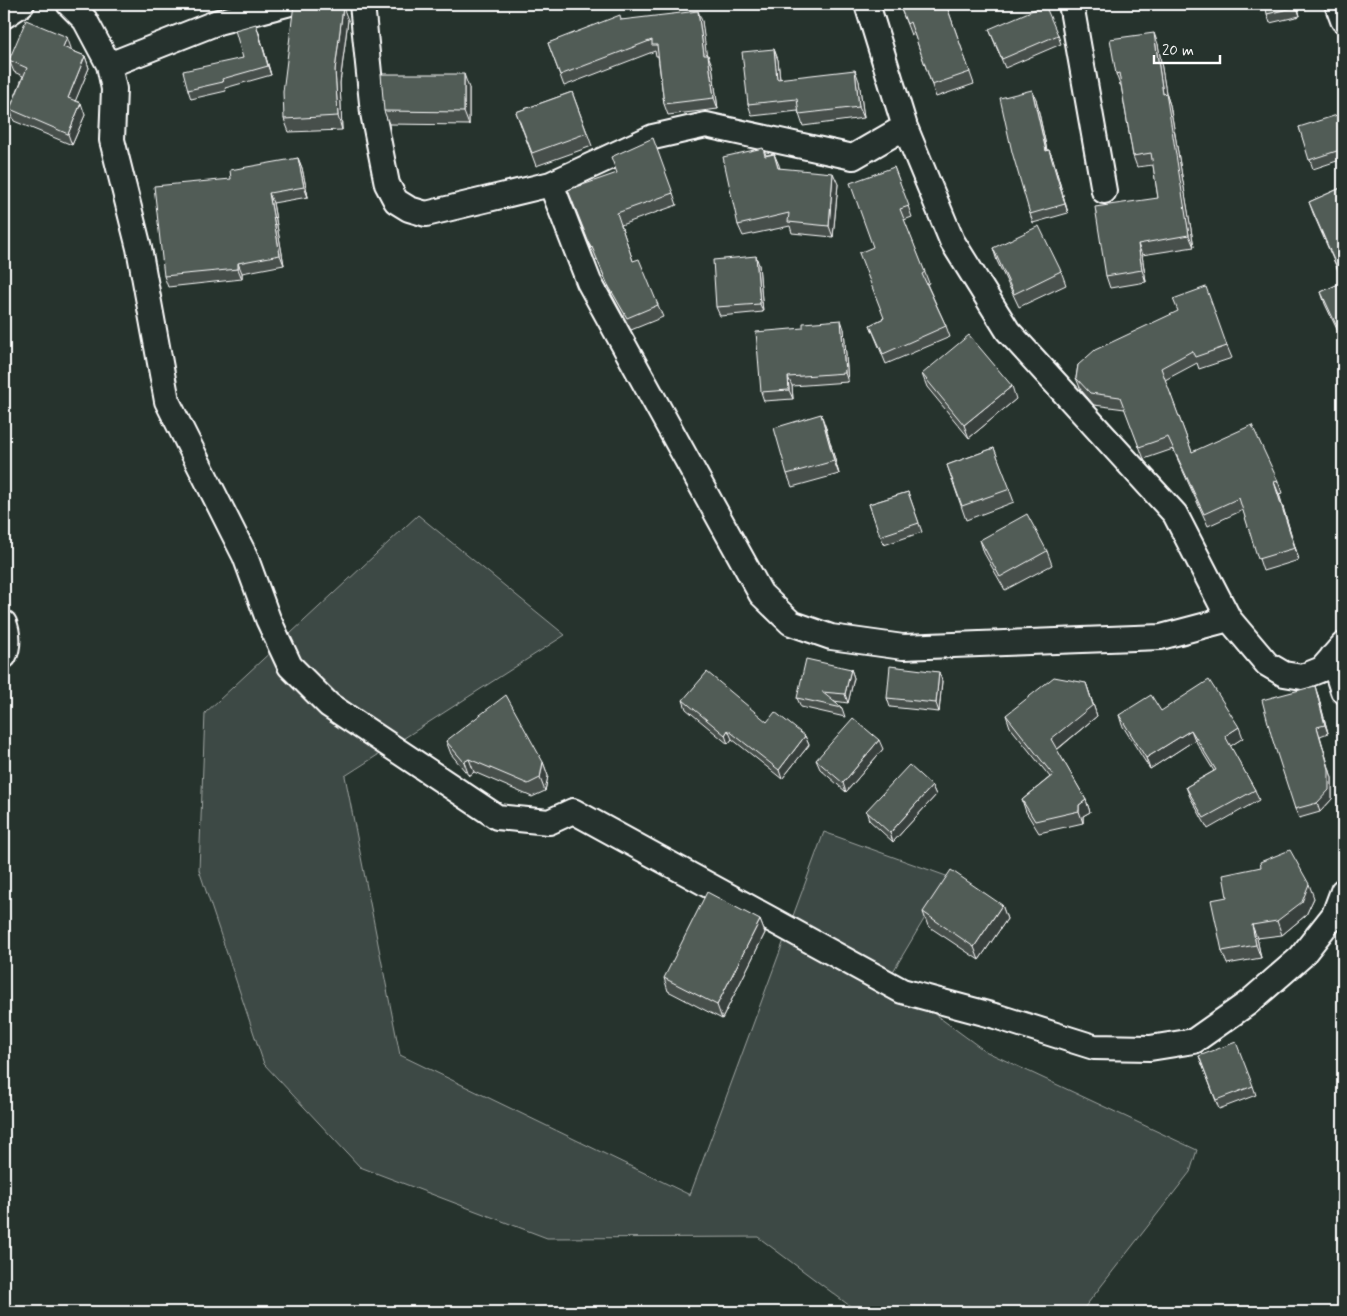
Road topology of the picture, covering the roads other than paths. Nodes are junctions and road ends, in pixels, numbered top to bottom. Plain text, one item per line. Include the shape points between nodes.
1 (22, 4) edge
2 (287, 4) edge
3 (362, 4) edge
4 (867, 4) edge
5 (1071, 4) edge
6 (1337, 4) edge
7 (73, 5) edge
8 (4, 16) edge
9 (1343, 20) edge
10 (109, 65) junction
11 (905, 127) junction
12 (551, 184) junction
13 (1104, 191) dead end
14 (1229, 619) junction
15 (4, 623) edge
16 (1338, 651) edge
17 (4, 656) edge
18 (1343, 691) edge
19 (1343, 891) edge

1 - 8 street
2 - 10 street via 218,22
3 - 12 street via 373,113 387,184 396,201 426,214
4 - 11 street
5 - 13 street
6 - 9 street
7 - 10 street via 85,20
10 - 19 street via 114,89 112,140 139,248 167,402 245,556 290,666 329,705 369,732 497,817 549,822 573,811 902,990 1094,1048 1150,1048 1194,1041 1248,1003 1301,957 1334,915
11 - 12 street via 853,157 706,125 653,137
11 - 14 street via 952,241 1008,331 1175,514
12 - 14 street via 589,282 761,594 791,622 831,637 903,647 1161,636
14 - 16 street via 1267,664 1284,674 1302,677 1322,669
15 - 17 street via 8,633
16 - 18 street

